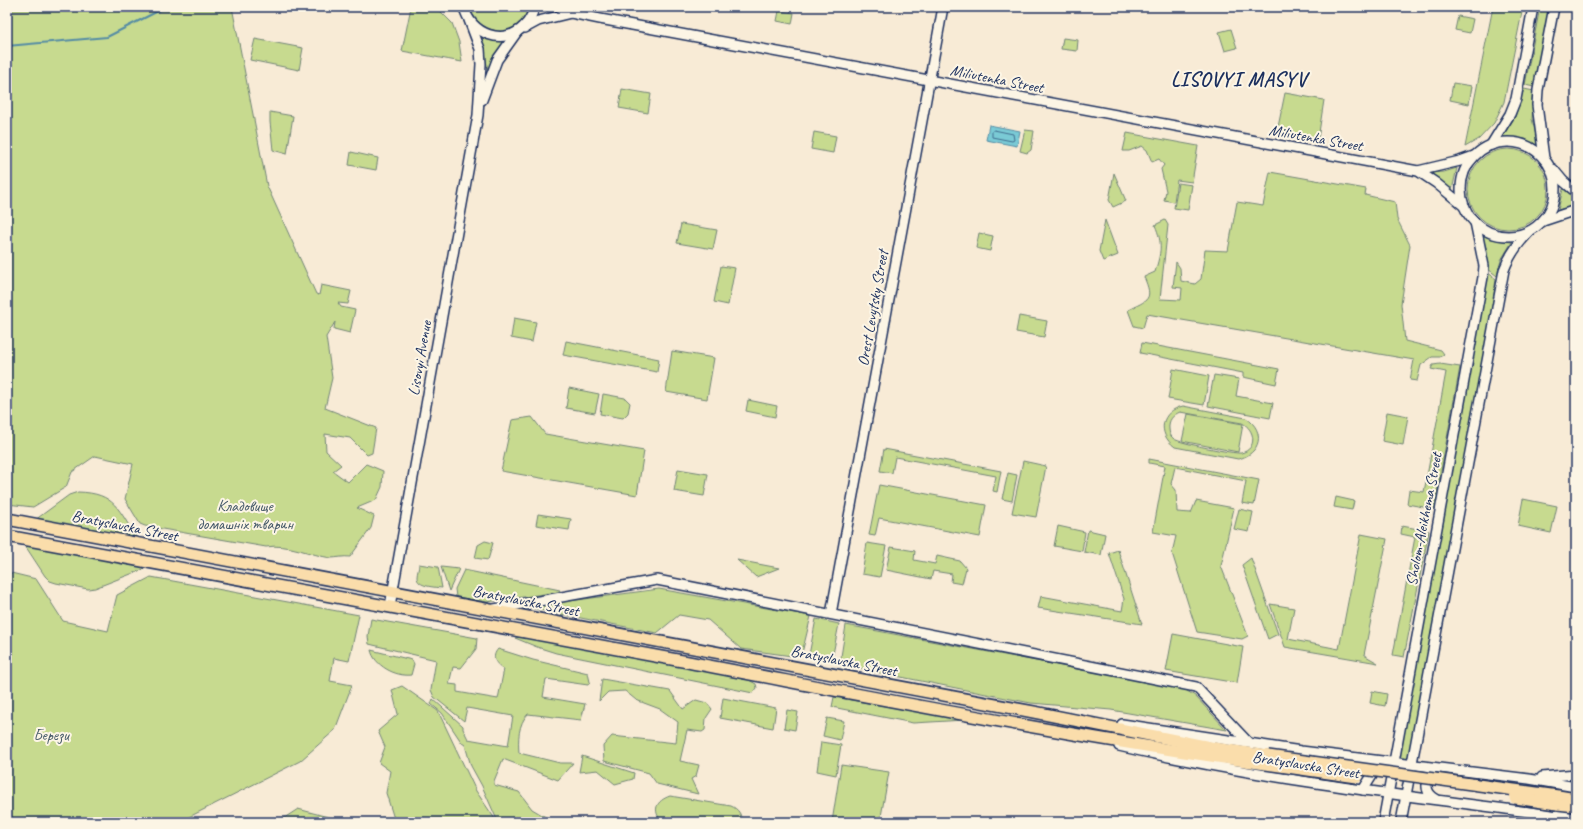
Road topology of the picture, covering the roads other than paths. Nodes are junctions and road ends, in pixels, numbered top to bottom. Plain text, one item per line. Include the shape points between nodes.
1 (535, 7) edge
2 (560, 7) edge
3 (943, 7) edge
4 (1532, 7) edge
5 (1554, 7) edge
6 (465, 12) edge
7 (571, 13) junction
8 (518, 31) junction
9 (929, 80) junction
10 (478, 115) junction
11 (1491, 145) junction
12 (1476, 155) junction
13 (1546, 161) junction
14 (1418, 171) junction
15 (1576, 192) edge
16 (1465, 207) junction
17 (1576, 210) edge
18 (1543, 221) junction
19 (1475, 222) junction
20 (1530, 231) junction
21 (7, 519) edge
22 (7, 536) edge
23 (392, 592) junction
24 (390, 606) junction
25 (490, 610) junction
26 (831, 614) junction
27 (1038, 713) junction
28 (1034, 727) junction
29 (1248, 742) junction
30 (1365, 758) junction
31 (1267, 760) junction
32 (1394, 762) junction
33 (1413, 764) junction
34 (1438, 767) junction
35 (1576, 774) edge
36 (1529, 779) junction
37 (1576, 787) edge
38 (1363, 790) junction
39 (1389, 793) junction
40 (1406, 796) junction
41 (1576, 799) edge
42 (1438, 800) junction
43 (1558, 800) junction
44 (1576, 806) edge
45 (1576, 818) edge
46 (1383, 822) edge
47 (1401, 822) edge

1 - 8 street, Lisovyi Avenue via 531,17
2 - 7 street, Miliutenka Street
3 - 9 street, Orest Levytsky Street
4 - 11 street via 1516,99
5 - 13 street via 1538,98 1539,126
6 - 8 street via 482,32 492,36 503,36
6 - 10 street, Lisovyi Avenue via 480,49
7 - 8 street, Miliutenka Street via 538,21
7 - 9 street, Miliutenka Street
8 - 10 street, Lisovyi Avenue via 497,60
9 - 14 street, Miliutenka Street
9 - 26 street, Orest Levytsky Street
10 - 23 street, Lisovyi Avenue
11 - 12 street
11 - 13 street via 1504,142 1518,143 1531,148
12 - 14 street, Miliutenka Street
12 - 16 street via 1467,166 1462,179 1461,193
13 - 15 street via 1563,182
13 - 18 street via 1552,172 1555,188 1553,203
14 - 16 street, Miliutenka Street
16 - 19 street
17 - 18 street
18 - 20 street
19 - 20 street via 1487,231 1501,236 1516,236
19 - 32 street, Sholom-Aleikhema Street via 1484,266 1483,277
20 - 33 street, Sholom-Aleikhema Street via 1516,245 1504,270
21 - 23 main road, Bratyslavska Street
22 - 24 main road, Bratyslavska Street
23 - 24 street, Lisovyi Avenue
23 - 25 main road, Bratyslavska Street
24 - 28 main road, Bratyslavska Street
25 - 26 street via 657,580
25 - 27 main road, Bratyslavska Street
26 - 29 street via 1196,687
27 - 29 street, Bratyslavska Street
27 - 31 main road, Bratyslavska Street
28 - 31 main road, Bratyslavska Street via 1212,757
28 - 38 street, Bratyslavska Street via 1172,759
29 - 30 street, Bratyslavska Street
30 - 32 street, Bratyslavska Street
30 - 38 street via 1373,767 1370,781
31 - 43 main road, Bratyslavska Street, bridge
32 - 33 street, Bratyslavska Street
32 - 39 street, Sholom-Aleikhema Street
33 - 34 street, Bratyslavska Street
33 - 40 street, Sholom-Aleikhema Street
34 - 36 street, Bratyslavska Street
34 - 42 street via 1432,772 1427,783 1430,796
35 - 36 street, Bratyslavska Street
36 - 37 street, Bratyslavska Street
38 - 39 street, Bratyslavska Street
39 - 40 street, Bratyslavska Street
39 - 46 street, Sholom-Aleikhema Street
40 - 42 street, Bratyslavska Street
40 - 47 street, Sholom-Aleikhema Street
41 - 43 main road, Bratyslavska Street
42 - 45 street, Bratyslavska Street
43 - 44 main road, Bratyslavska Street

